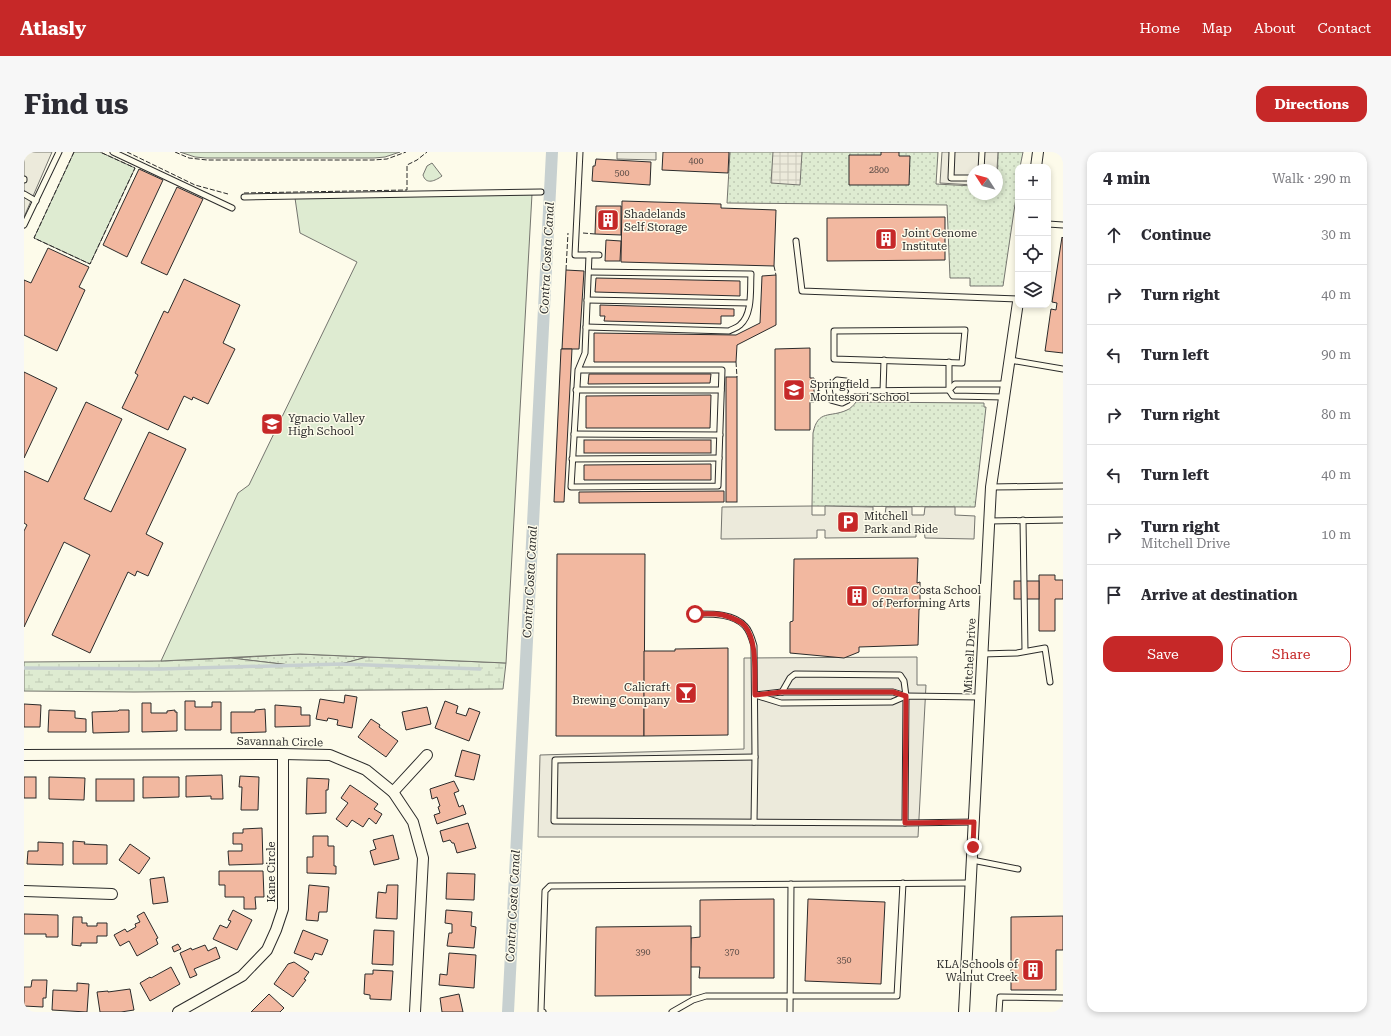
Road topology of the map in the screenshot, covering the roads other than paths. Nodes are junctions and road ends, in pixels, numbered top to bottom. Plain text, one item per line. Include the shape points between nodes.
1 (59, 152) edge
2 (112, 152) edge
3 (580, 152) edge
4 (952, 152) edge
5 (982, 152) edge
6 (1038, 152) edge
7 (982, 164) edge
8 (1036, 164) edge
9 (967, 178) edge
10 (541, 192) dead end
11 (24, 194) edge
12 (244, 197) dead end
13 (36, 201) junction
14 (232, 208) dead end
15 (1051, 224) edge
16 (24, 225) edge
17 (1062, 225) edge
18 (796, 241) dead end
19 (589, 255) junction
20 (599, 255) dead end
21 (589, 272) junction
22 (587, 300) junction
23 (1015, 301) edge
24 (749, 303) junction
25 (1017, 308) edge
26 (586, 327) junction
27 (884, 360) junction
28 (1010, 360) junction
29 (949, 362) junction
30 (1063, 369) edge
31 (578, 370) junction
32 (1006, 384) junction
33 (576, 390) junction
34 (721, 390) junction
35 (883, 390) junction
36 (949, 390) junction
37 (852, 391) junction
38 (1004, 397) junction
39 (574, 434) junction
40 (720, 435) junction
41 (719, 458) junction
42 (572, 459) junction
43 (1063, 486) edge
44 (991, 487) junction
45 (1023, 520) junction
46 (1063, 520) edge
47 (989, 521) junction
48 (695, 614) dead end
49 (1025, 651) junction
50 (982, 654) junction
51 (1050, 682) dead end
52 (782, 692) junction
53 (755, 695) junction
54 (906, 696) junction
55 (980, 697) junction
56 (284, 754) junction
57 (24, 755) edge
58 (427, 755) dead end
59 (755, 757) junction
60 (393, 792) junction
61 (754, 822) junction
62 (974, 822) junction
63 (905, 823) junction
64 (972, 860) junction
65 (1018, 869) dead end
66 (903, 883) junction
67 (971, 883) junction
68 (791, 884) junction
69 (24, 891) edge
70 (112, 894) dead end
71 (790, 996) junction
72 (1063, 998) edge
73 (178, 1012) edge
74 (415, 1012) edge
75 (543, 1012) edge
76 (672, 1012) edge
77 (790, 1012) edge
78 (964, 1012) edge
79 (999, 1012) edge

1 - 13 lane
2 - 14 lane
3 - 19 lane via 575,255
4 - 9 lane via 951,178
5 - 7 lane
6 - 8 street
10 - 12 lane
11 - 13 lane
13 - 16 lane
15 - 17 lane
18 - 23 lane via 802,291
19 - 20 lane
19 - 21 lane
21 - 22 lane
21 - 24 lane via 751,274
22 - 24 lane
22 - 26 lane
24 - 26 lane via 740,325 729,331
25 - 28 street, Mitchell Drive
26 - 31 lane via 585,353
27 - 29 lane
27 - 29 lane via 834,360 834,331 965,330 962,363
27 - 35 lane
28 - 30 lane
28 - 32 street, Mitchell Drive
29 - 36 lane
31 - 33 lane
31 - 34 lane via 722,370
32 - 36 lane via 955,384
32 - 38 street, Mitchell Drive
33 - 34 lane
33 - 39 lane
34 - 40 lane
35 - 36 lane
35 - 37 lane
36 - 38 lane via 953,396
37 - 37 lane via 846,381 837,380 828,388 831,400 842,403 848,400
38 - 44 street, Mitchell Drive
39 - 40 lane
39 - 42 lane
40 - 41 lane
41 - 42 lane
41 - 42 lane via 718,486 571,486
43 - 44 lane
44 - 47 street, Mitchell Drive
45 - 46 lane
45 - 47 lane
45 - 49 lane
47 - 50 street, Mitchell Drive
48 - 53 lane via 721,615 744,625 754,646
49 - 50 lane
49 - 51 lane via 1045,648
50 - 55 street, Mitchell Drive
52 - 53 lane
52 - 54 lane via 893,692
52 - 54 lane via 795,674 900,675 904,681
53 - 54 lane via 781,703 892,702
53 - 59 lane
54 - 55 lane
54 - 63 lane
55 - 62 street, Mitchell Drive
56 - 57 street, Savannah Circle
56 - 60 street, Savannah Circle via 330,755 366,770
56 - 73 street, Kane Circle via 283,909 276,930 267,950 242,976
58 - 60 street
59 - 61 lane
59 - 61 lane via 555,760 554,822
60 - 74 street, Savannah Circle via 413,822 423,858
61 - 63 lane
62 - 63 lane
62 - 64 street, Mitchell Drive
64 - 65 lane
64 - 67 street, Mitchell Drive
66 - 67 lane
66 - 68 lane
66 - 71 lane via 897,996
67 - 78 street, Mitchell Drive
68 - 71 lane
68 - 75 lane via 550,886 545,891 541,1011
69 - 70 street
71 - 76 lane via 706,996
71 - 77 lane
72 - 79 lane via 1000,997

